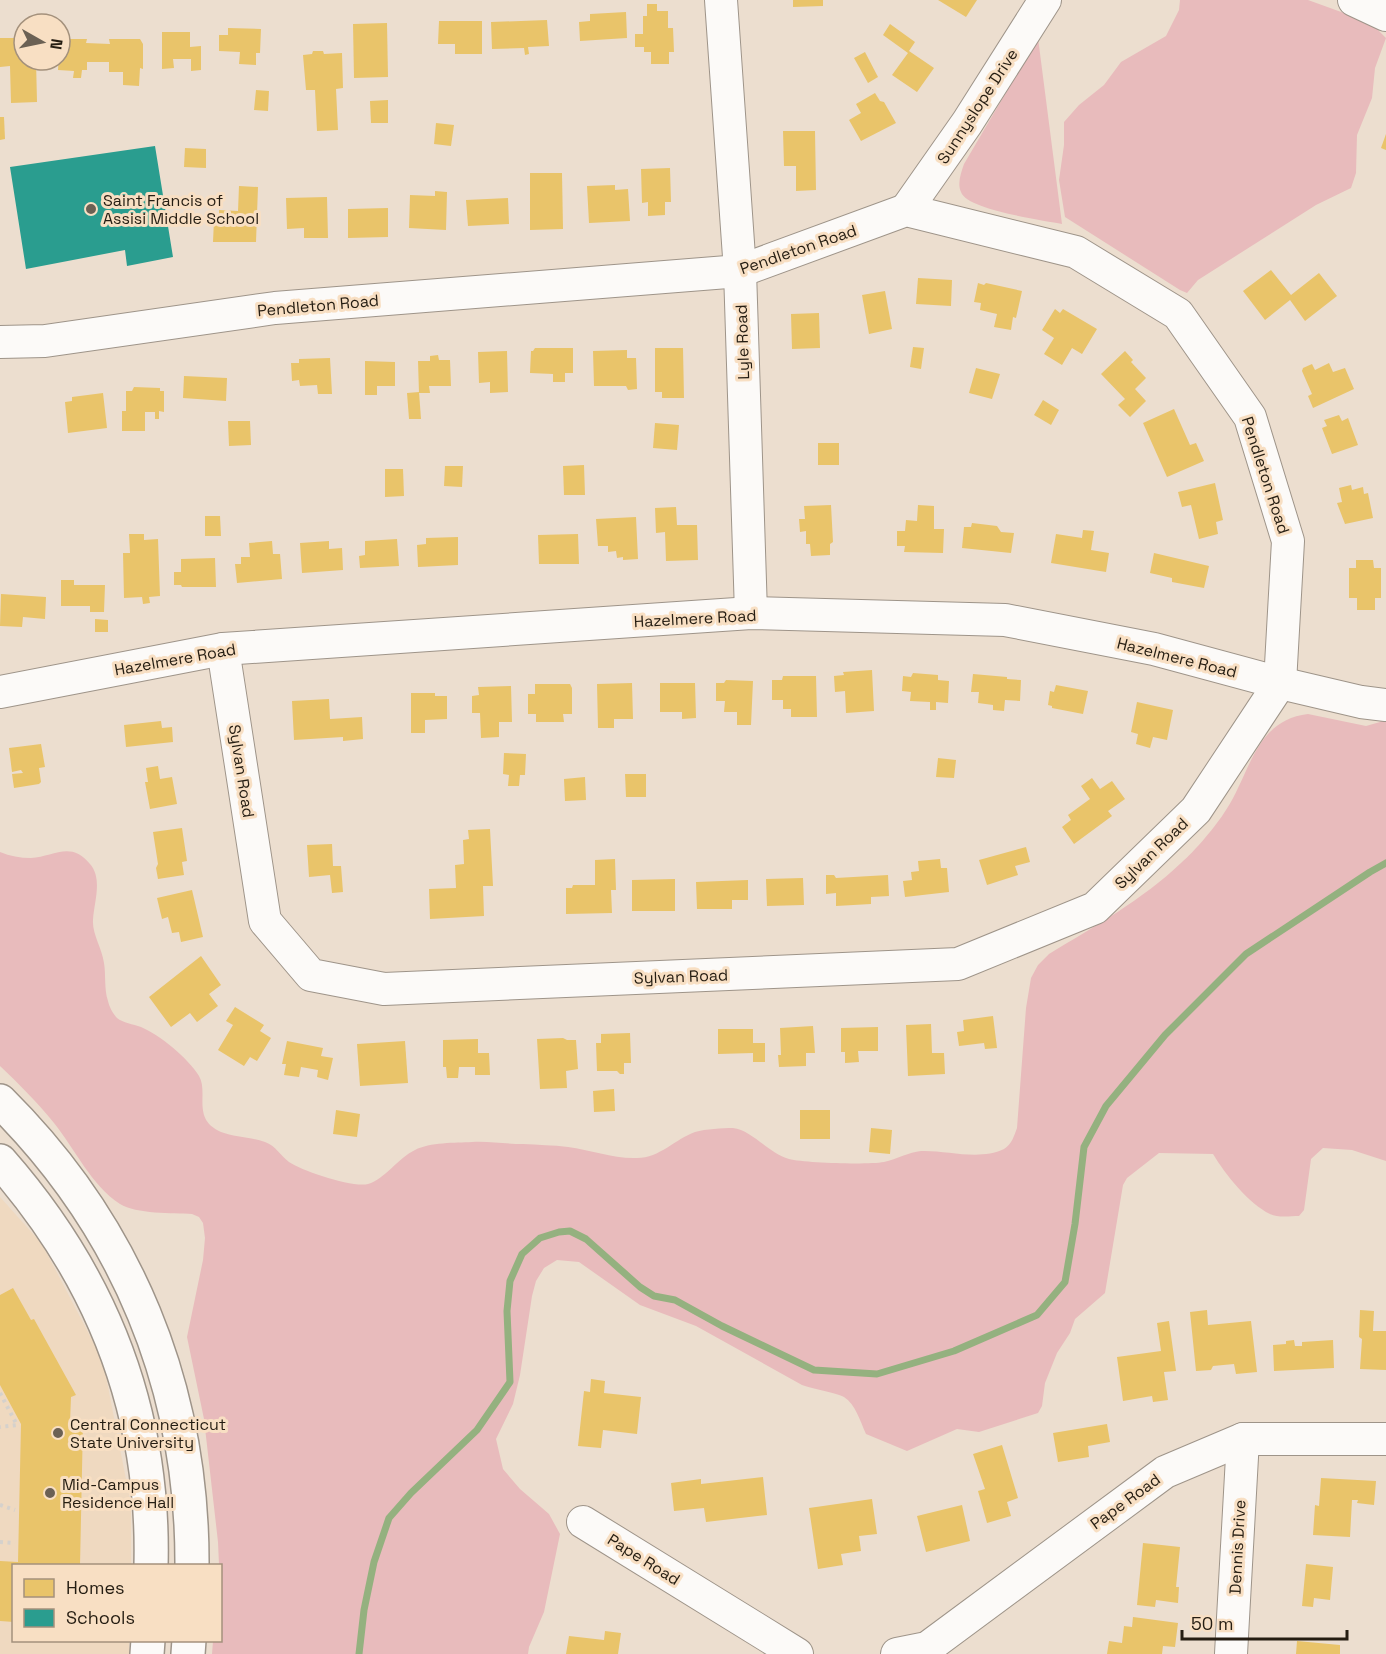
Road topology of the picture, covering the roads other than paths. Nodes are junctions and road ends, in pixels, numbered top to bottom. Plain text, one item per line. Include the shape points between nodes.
1 (721, 0) edge
2 (1045, 0) edge
3 (1354, 0) edge
4 (1386, 15) edge
5 (906, 210) junction
6 (740, 271) junction
7 (0, 342) edge
8 (752, 613) junction
9 (223, 649) junction
10 (1280, 683) junction
11 (0, 692) edge
12 (1386, 705) edge
13 (0, 1101) edge
14 (0, 1161) edge
15 (1243, 1439) junction
16 (1386, 1439) edge
17 (584, 1522) dead end
18 (151, 1564) edge
19 (192, 1564) edge
20 (797, 1654) edge
21 (897, 1654) edge
22 (1231, 1654) edge

1 - 6 street, Lyle Road
2 - 5 street, Sunnyslope Drive via 968,123
3 - 4 street
5 - 6 street, Pendleton Road
5 - 10 street, Pendleton Road via 1076,252 1178,314 1250,417 1288,541
6 - 7 street, Pendleton Road via 275,308 45,341
6 - 8 street, Lyle Road
8 - 9 street, Hazelmere Road
8 - 10 street, Hazelmere Road via 1005,620 1154,649
9 - 10 street, Sylvan Road via 265,921 311,975 384,989 958,964 1095,908 1196,810
9 - 11 street, Hazelmere Road
10 - 12 street, Hazelmere Road
13 - 19 main road via 80,1194 109,1240 140,1303 164,1365 180,1428 189,1495
14 - 18 main road via 67,1249 114,1345 135,1413 147,1473
15 - 16 street, Pape Road
15 - 21 street, Pape Road via 1165,1472 927,1648
15 - 22 street, Dennis Drive
17 - 20 street, Pape Road

